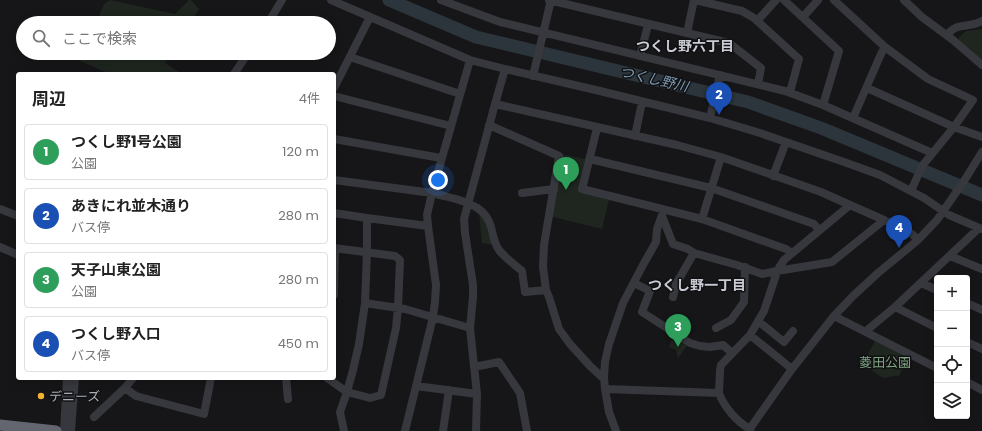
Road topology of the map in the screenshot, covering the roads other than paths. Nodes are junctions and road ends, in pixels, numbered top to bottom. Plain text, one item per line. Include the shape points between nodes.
1 (282, 0) edge
2 (331, 0) edge
3 (441, 0) edge
4 (550, 0) edge
5 (694, 0) edge
6 (776, 0) edge
7 (784, 0) edge
8 (818, 0) edge
9 (834, 0) edge
10 (904, 0) edge
11 (272, 16) edge
12 (370, 17) junction
13 (803, 17) junction
14 (758, 21) junction
15 (982, 21) edge
16 (648, 25) junction
17 (544, 32) junction
18 (687, 33) junction
19 (947, 35) junction
20 (885, 47) junction
21 (640, 56) junction
22 (350, 57) junction
23 (243, 60) edge
24 (470, 60) junction
25 (982, 65) edge
26 (505, 69) junction
27 (235, 72) edge
28 (720, 75) junction
29 (533, 76) junction
30 (336, 84) edge
31 (758, 84) junction
32 (867, 88) junction
33 (790, 92) junction
34 (460, 94) junction
35 (336, 97) edge
36 (642, 102) junction
37 (495, 104) junction
38 (823, 105) junction
39 (710, 118) junction
40 (854, 118) junction
41 (451, 126) junction
42 (490, 126) junction
43 (954, 127) junction
44 (597, 128) junction
45 (635, 136) junction
46 (982, 137) edge
47 (336, 139) edge
48 (786, 142) junction
49 (982, 152) edge
50 (932, 153) junction
51 (721, 157) junction
52 (441, 158) junction
53 (590, 160) junction
54 (773, 176) junction
55 (336, 180) edge
56 (711, 188) junction
57 (554, 189) junction
58 (912, 191) junction
59 (432, 193) junction
60 (522, 193) dead end
61 (468, 202) junction
62 (850, 205) junction
63 (0, 209) edge
64 (943, 211) junction
65 (336, 213) edge
66 (663, 213) junction
67 (16, 215) edge
68 (367, 218) junction
69 (702, 219) junction
70 (884, 220) junction
71 (428, 226) junction
72 (981, 229) edge
73 (819, 230) junction
74 (918, 240) junction
75 (0, 247) edge
76 (336, 248) edge
77 (367, 252) junction
78 (694, 253) junction
79 (792, 253) junction
80 (16, 254) edge
81 (950, 256) junction
82 (745, 268) junction
83 (982, 269) edge
84 (777, 271) junction
85 (634, 283) junction
86 (921, 283) junction
87 (934, 289) edge
88 (546, 290) junction
89 (673, 297) dead end
90 (365, 304) junction
91 (970, 304) edge
92 (895, 307) junction
93 (398, 308) junction
94 (982, 310) edge
95 (834, 316) junction
96 (433, 317) junction
97 (758, 321) junction
98 (934, 326) edge
99 (470, 328) junction
100 (716, 328) dead end
101 (866, 331) junction
102 (793, 334) dead end
103 (750, 335) junction
104 (970, 343) edge
105 (982, 349) edge
106 (732, 353) junction
107 (934, 366) edge
108 (474, 367) junction
109 (792, 369) junction
110 (604, 377) junction
111 (67, 380) edge
112 (75, 380) edge
113 (131, 380) edge
114 (211, 380) edge
115 (286, 380) edge
116 (330, 380) edge
117 (969, 383) edge
118 (416, 386) junction
119 (124, 388) junction
120 (605, 389) junction
121 (449, 390) junction
122 (982, 390) edge
123 (347, 392) junction
124 (719, 392) junction
125 (477, 394) junction
126 (288, 399) dead end
127 (94, 417) dead end
128 (0, 425) edge
129 (750, 430) edge
130 (56, 431) edge
131 (64, 431) edge
132 (71, 431) edge
133 (344, 431) edge
134 (404, 431) edge
135 (443, 431) edge
136 (476, 431) edge
137 (527, 431) edge
138 (616, 431) edge

1 - 11 street
2 - 12 street
3 - 17 street via 500,22
4 - 16 street
4 - 17 street
5 - 14 street via 742,11
5 - 18 street
6 - 14 street
7 - 13 street
8 - 13 street
9 - 20 street
10 - 19 street
12 - 22 street
12 - 24 street
13 - 38 street via 839,51
14 - 33 street via 799,59
15 - 19 street via 956,27
16 - 18 street
16 - 21 street
17 - 21 street
17 - 29 street
18 - 31 street via 729,43 761,68
19 - 25 street
20 - 32 street
20 - 43 street via 928,79 972,100
21 - 28 street
22 - 30 street
22 - 34 street
23 - 27 street
24 - 26 street
24 - 34 street
26 - 29 street
26 - 37 street
28 - 31 street
28 - 39 street
29 - 36 street
31 - 33 street
32 - 40 street
32 - 43 street
33 - 38 street
34 - 41 street
35 - 41 street
36 - 39 street
36 - 45 street
37 - 42 street
37 - 44 street
38 - 40 street
39 - 48 street
40 - 50 street
41 - 52 street
42 - 57 street via 559,156
42 - 61 street
43 - 46 street
43 - 50 street
44 - 45 street
44 - 53 street
45 - 51 street
47 - 52 street
48 - 54 street
48 - 58 street via 880,175
49 - 64 street
50 - 58 street via 922,166
51 - 54 street
51 - 56 street
52 - 59 street
53 - 56 street
53 - 66 street via 582,189
54 - 62 street
55 - 59 street
56 - 69 street
56 - 73 street via 814,224
57 - 60 street
57 - 88 street via 544,245
58 - 64 street
59 - 61 street
59 - 71 street
61 - 88 street via 481,209 491,225 498,249 522,271 525,292
61 - 99 street via 464,219 473,286
62 - 70 street
62 - 73 street
63 - 67 street
64 - 72 street
64 - 74 street
65 - 68 street
66 - 69 street
66 - 78 street via 673,244
66 - 85 street via 657,229 656,242
68 - 71 street
68 - 77 street
69 - 79 street
70 - 74 street via 912,234
70 - 84 street via 832,262
71 - 96 street via 436,286
72 - 81 street
73 - 79 street
74 - 95 street via 863,287
75 - 80 street
76 - 77 street
77 - 90 street
77 - 93 street via 395,256 400,260
78 - 82 street
78 - 89 street via 676,284
79 - 84 street
81 - 83 street
81 - 86 street
82 - 84 street via 762,274
82 - 100 street via 744,302 731,320
84 - 97 street via 764,311
85 - 106 street via 650,291 642,312 690,343 710,347 723,345
85 - 110 street via 623,303 608,344
86 - 87 street
86 - 92 street
88 - 110 street via 559,329 590,366
90 - 93 street
90 - 123 street via 359,344
91 - 94 street
92 - 98 street
92 - 101 street
93 - 96 street
93 - 123 street via 381,395 370,398
95 - 101 street
95 - 109 street
96 - 99 street
96 - 118 street
97 - 102 street via 784,342
97 - 103 street
99 - 108 street
101 - 107 street
103 - 106 street
103 - 109 street
104 - 105 street
106 - 124 street via 721,365
108 - 125 street
108 - 137 street via 500,362 520,393
109 - 129 street
110 - 120 street
111 - 131 street
112 - 132 street
113 - 119 street
114 - 119 street via 204,414 136,396
115 - 126 street
116 - 123 street
117 - 122 street
118 - 121 street
118 - 134 street
119 - 127 street
120 - 124 street
120 - 138 street
121 - 125 street
121 - 135 street
123 - 133 street via 340,412
124 - 129 street via 734,416
125 - 136 street
128 - 130 highway

